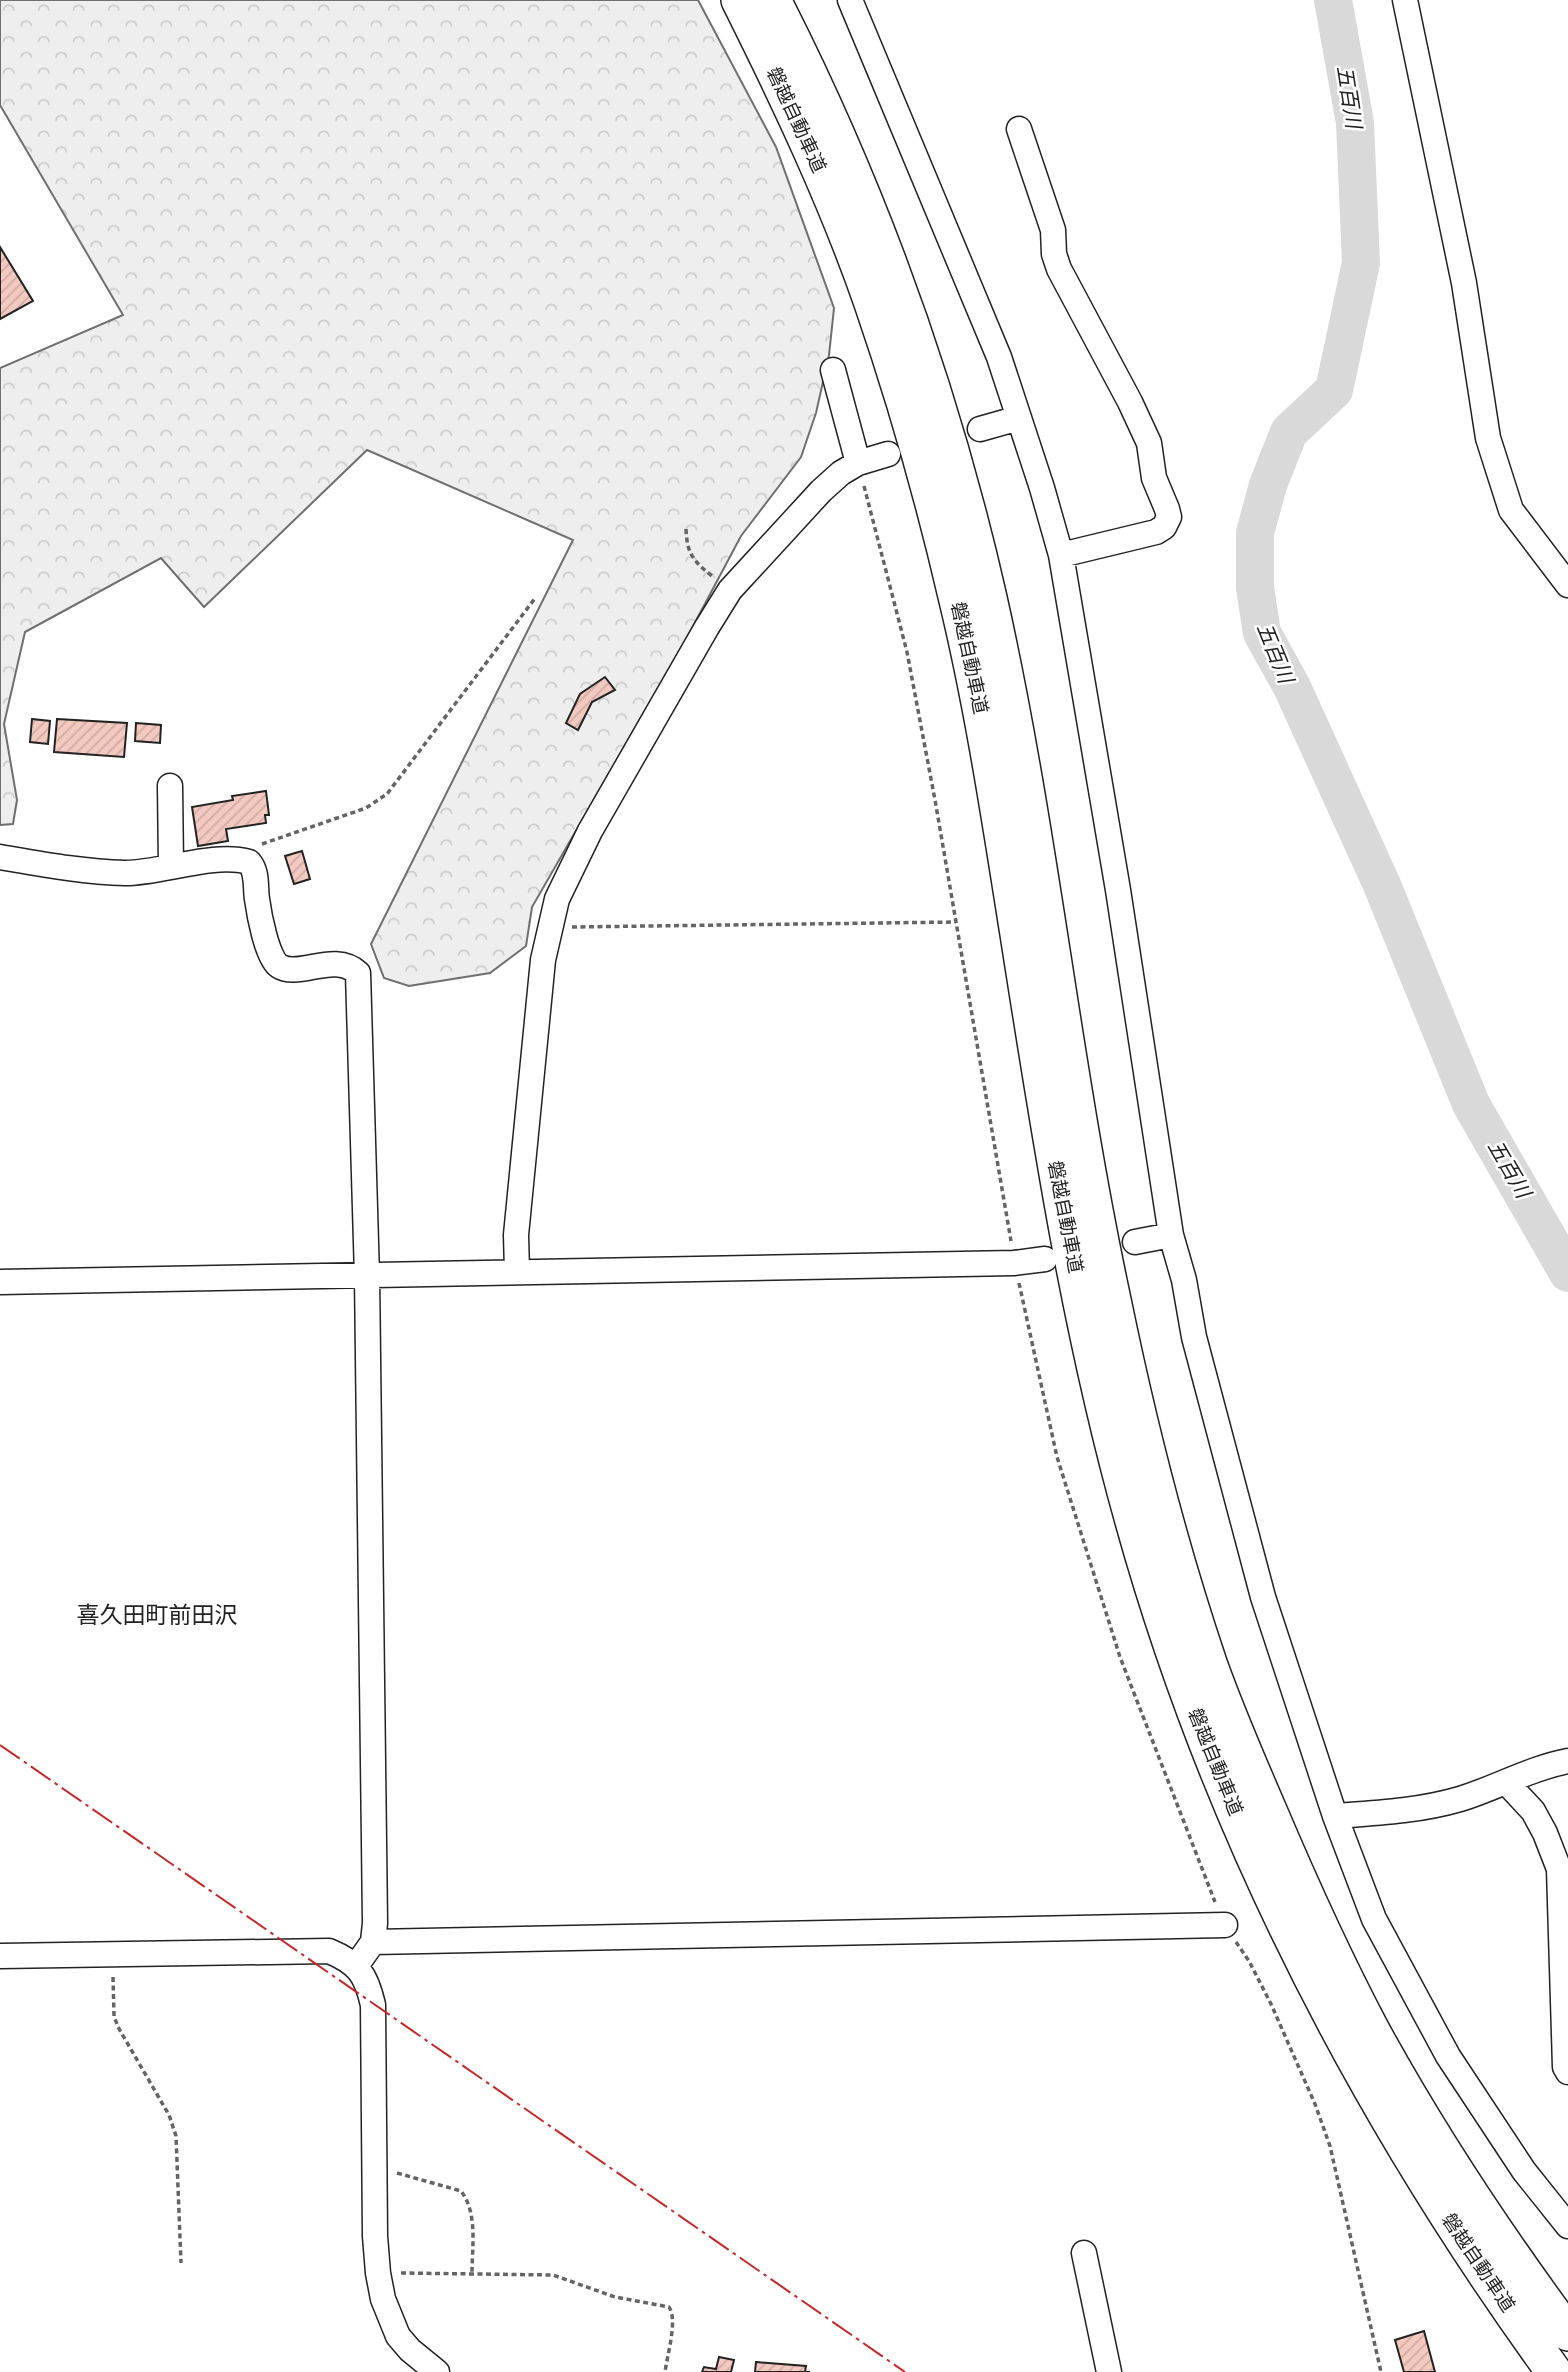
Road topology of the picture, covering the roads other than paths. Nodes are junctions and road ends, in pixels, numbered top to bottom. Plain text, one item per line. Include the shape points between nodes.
1 (738, 0) edge
2 (774, 0) edge
3 (850, 0) edge
4 (1405, 0) edge
5 (1019, 129) dead end
6 (833, 370) dead end
7 (1019, 418) junction
8 (979, 429) dead end
9 (888, 454) dead end
10 (858, 463) junction
11 (1061, 555) junction
12 (1568, 585) edge
13 (170, 786) dead end
14 (0, 857) edge
15 (171, 866) junction
16 (1171, 1236) junction
17 (1135, 1242) dead end
18 (1045, 1259) dead end
19 (517, 1271) junction
20 (367, 1276) junction
21 (0, 1282) edge
22 (1568, 1761) edge
23 (1507, 1783) junction
24 (1335, 1816) junction
25 (1225, 1926) road end
26 (373, 1942) junction
27 (0, 1956) edge
28 (356, 1966) junction
29 (1568, 2072) edge
30 (1568, 2226) edge
31 (1084, 2253) dead end
32 (1568, 2333) edge
33 (405, 2361) edge
34 (438, 2372) edge
35 (1109, 2372) edge
36 (1554, 2372) edge

1 - 36 highway, 磐越自動車道 via 827,188 871,300 921,460 957,600 981,720 1055,1169 1107,1423 1182,1675 1261,1874 1342,2039 1413,2163 1491,2285
2 - 32 highway, 磐越自動車道 via 859,182 952,452 1013,712 1112,1299 1165,1515 1210,1665 1294,1869 1370,2027 1447,2156
3 - 7 street via 999,356
4 - 12 street via 1464,283 1488,438 1511,510
5 - 11 street via 1053,230 1059,269 1149,443 1154,478 1168,517 1156,532
6 - 10 street
7 - 8 street
7 - 11 street
9 - 10 street
10 - 19 street via 821,491 730,590 590,831 557,899 543,960 517,1221
11 - 16 street
13 - 15 street
14 - 15 street via 126,873
15 - 20 street via 219,860 249,862 254,867 264,935 280,967 343,963 358,973
16 - 17 street
16 - 24 street via 1263,1597
18 - 19 street
19 - 20 street
20 - 21 street
20 - 26 street
22 - 23 street
23 - 24 street via 1437,1805
23 - 29 street via 1532,1811 1559,1869 1564,2067
24 - 30 street via 1374,1919 1448,2056 1524,2171
25 - 26 street
26 - 28 street
27 - 28 street via 329,1951
28 - 33 street via 373,2005 378,2273
31 - 35 street
33 - 34 street

